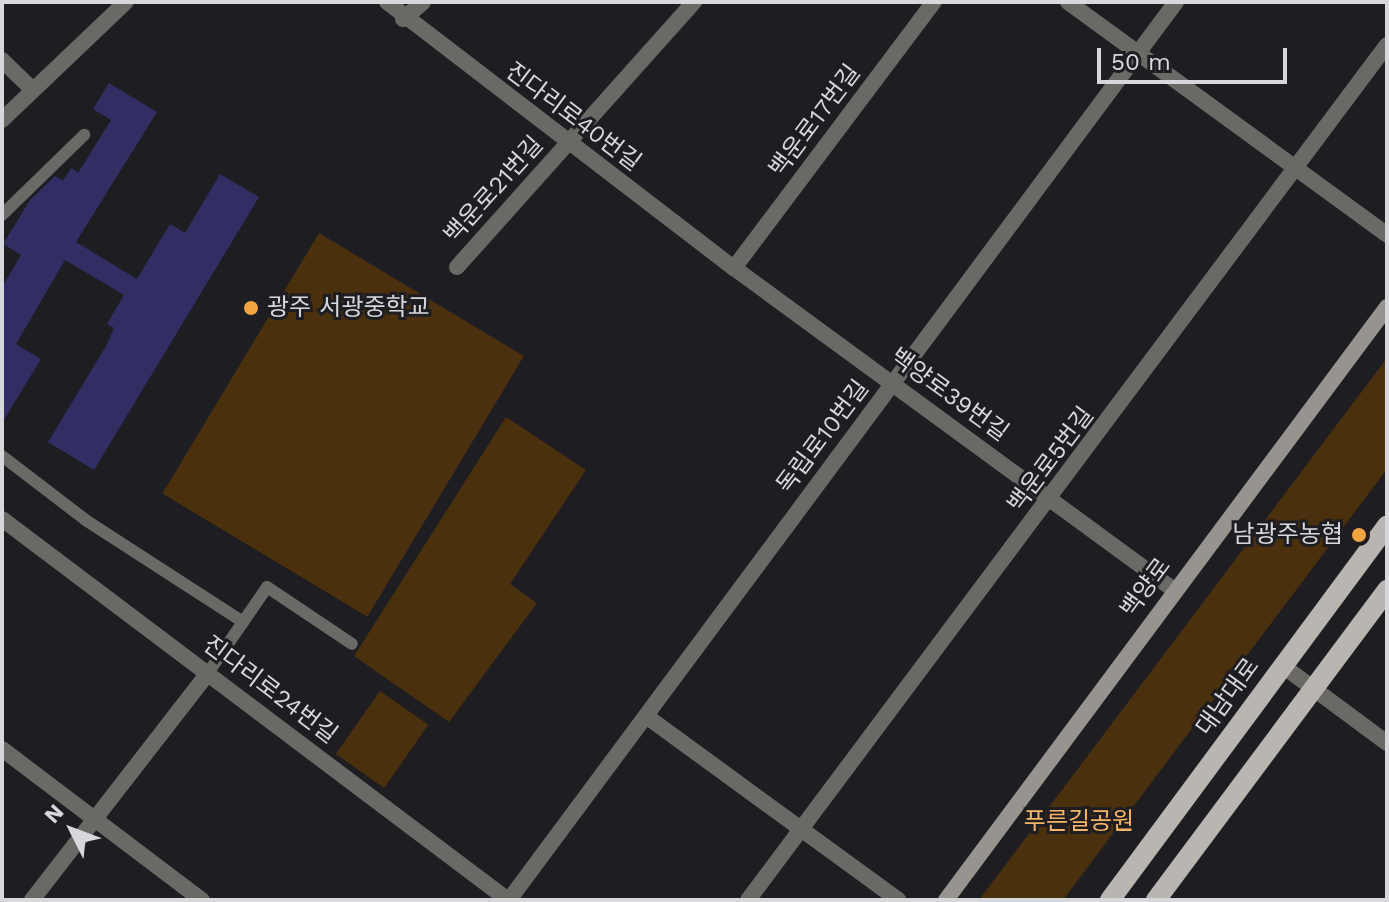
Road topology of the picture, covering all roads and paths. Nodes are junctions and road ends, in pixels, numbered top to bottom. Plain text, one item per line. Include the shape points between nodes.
1 (126, 2) edge
2 (387, 2) edge
3 (423, 2) edge
4 (694, 2) edge
5 (934, 2) edge
6 (1068, 2) edge
7 (1176, 2) edge
8 (403, 19) junction
9 (1387, 45) edge
10 (1138, 53) junction
11 (2, 60) edge
12 (33, 90) junction
13 (2, 120) edge
14 (84, 135) dead end
15 (568, 144) junction
16 (1295, 168) junction
17 (2, 215) edge
18 (1387, 235) edge
19 (457, 267) dead end
20 (734, 268) junction
21 (1387, 307) edge
22 (892, 384) junction
23 (2, 456) edge
24 (1052, 500) junction
25 (2, 519) edge
26 (1387, 525) edge
27 (1174, 590) junction
28 (1387, 590) edge
29 (243, 622) junction
30 (352, 644) dead end
31 (1283, 666) junction
32 (208, 673) junction
33 (1314, 689) junction
34 (646, 716) junction
35 (1387, 743) edge
36 (2, 749) edge
37 (93, 819) junction
38 (801, 828) junction
39 (32, 900) edge
40 (202, 900) edge
41 (508, 900) edge
42 (748, 900) edge
43 (898, 900) edge
44 (946, 900) edge
45 (1110, 900) edge
46 (1156, 900) edge

1 - 12 street
2 - 8 street, 진다리로40번길
3 - 8 street
4 - 15 street, 백운로21번길
5 - 20 street, 백운로17번길
6 - 10 street
7 - 10 street, 독립로10번길
8 - 15 street, 진다리로40번길
9 - 16 street, 백운로5번길
10 - 16 street
10 - 22 street, 독립로10번길
11 - 12 street
12 - 13 street
14 - 17 lane
15 - 19 street, 백운로21번길
15 - 20 street, 진다리로40번길
16 - 18 street
16 - 24 street, 백운로5번길
20 - 22 street, 백양로39번길
21 - 27 street, 백양로
22 - 24 street, 백양로39번길
22 - 34 street, 독립로10번길
23 - 29 lane via 87,521
24 - 27 street, 백양로39번길
24 - 38 street, 백운로5번길
25 - 32 street, 진다리로24번길
26 - 31 main road, 대남대로
27 - 44 street, 백양로
28 - 33 main road
29 - 30 lane via 267,587
29 - 32 lane
31 - 33 street
31 - 45 main road, 대남대로
32 - 37 street
32 - 41 street, 진다리로24번길
33 - 35 street
33 - 46 main road
34 - 38 street
34 - 41 street, 독립로10번길
36 - 37 street
37 - 39 street
37 - 40 street
38 - 42 street, 백운로5번길
38 - 43 street

